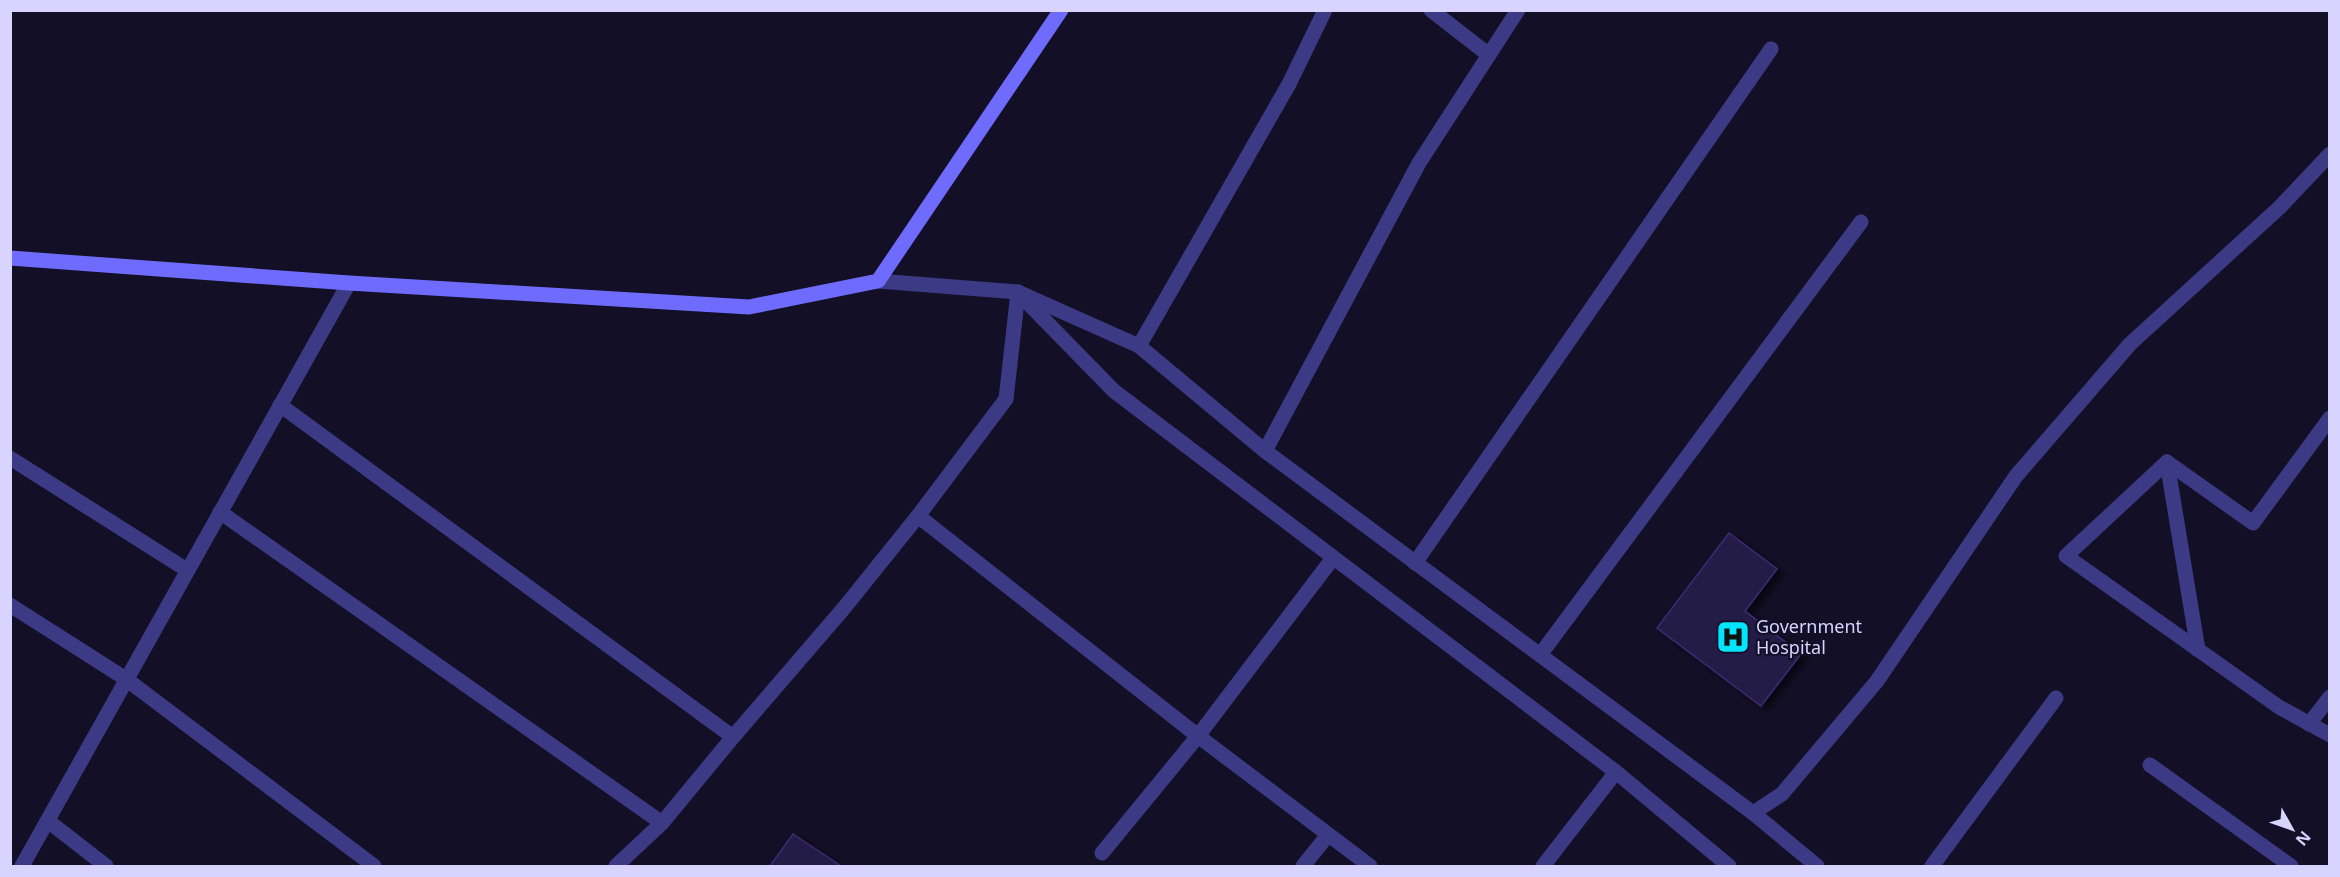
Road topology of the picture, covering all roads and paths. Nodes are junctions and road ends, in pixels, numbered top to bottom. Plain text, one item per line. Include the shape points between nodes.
1 (1061, 10) edge
2 (1325, 10) edge
3 (1431, 10) edge
4 (1518, 10) edge
5 (1771, 49) dead end
6 (1489, 55) junction
7 (2330, 154) edge
8 (1861, 222) dead end
9 (10, 258) edge
10 (878, 281) junction
11 (349, 283) junction
12 (1018, 292) junction
13 (1139, 346) junction
14 (280, 405) junction
15 (2330, 418) edge
16 (1265, 452) junction
17 (10, 458) edge
18 (2167, 462) junction
19 (220, 512) junction
20 (918, 516) junction
21 (1333, 558) junction
22 (1415, 563) junction
23 (187, 570) junction
24 (10, 605) edge
25 (2198, 650) junction
26 (1540, 656) junction
27 (126, 679) junction
28 (2330, 697) edge
29 (2056, 699) dead end
30 (2309, 724) junction
31 (2330, 735) edge
32 (1198, 736) junction
33 (733, 737) junction
34 (2150, 765) dead end
35 (1616, 772) junction
36 (1753, 813) junction
37 (48, 821) junction
38 (662, 823) junction
39 (1328, 836) junction
40 (1102, 853) dead end
41 (22, 867) edge
42 (106, 867) edge
43 (374, 867) edge
44 (616, 867) edge
45 (1303, 867) edge
46 (1370, 867) edge
47 (1543, 867) edge
48 (1729, 867) edge
49 (1817, 867) edge
50 (1932, 867) edge
51 (2291, 867) edge

1 - 10 street
2 - 13 street via 1289,84
3 - 6 street
4 - 6 street
5 - 22 street
6 - 16 street via 1419,163
7 - 36 street via 2280,207 2130,344 2016,476 1878,681 1782,794
8 - 26 street
9 - 11 street
10 - 11 street via 749,307
10 - 12 street
11 - 14 street
12 - 13 street
12 - 20 street via 1006,399
12 - 21 street via 1114,391
13 - 16 street
14 - 19 street
14 - 33 street
15 - 18 street via 2253,523
16 - 22 street
17 - 23 street
18 - 25 street
18 - 25 street via 2066,556
19 - 23 street
19 - 38 street
20 - 32 street
20 - 33 street
21 - 32 street
21 - 35 street
22 - 26 street
23 - 27 street
24 - 27 street
25 - 30 street
26 - 36 street
27 - 37 street
27 - 43 street
28 - 30 street
29 - 50 street
30 - 31 street
32 - 39 street
32 - 40 street
33 - 38 street
34 - 51 street
35 - 47 street
35 - 48 street
36 - 49 street
37 - 41 street
37 - 42 street
38 - 44 street
39 - 45 street
39 - 46 street

